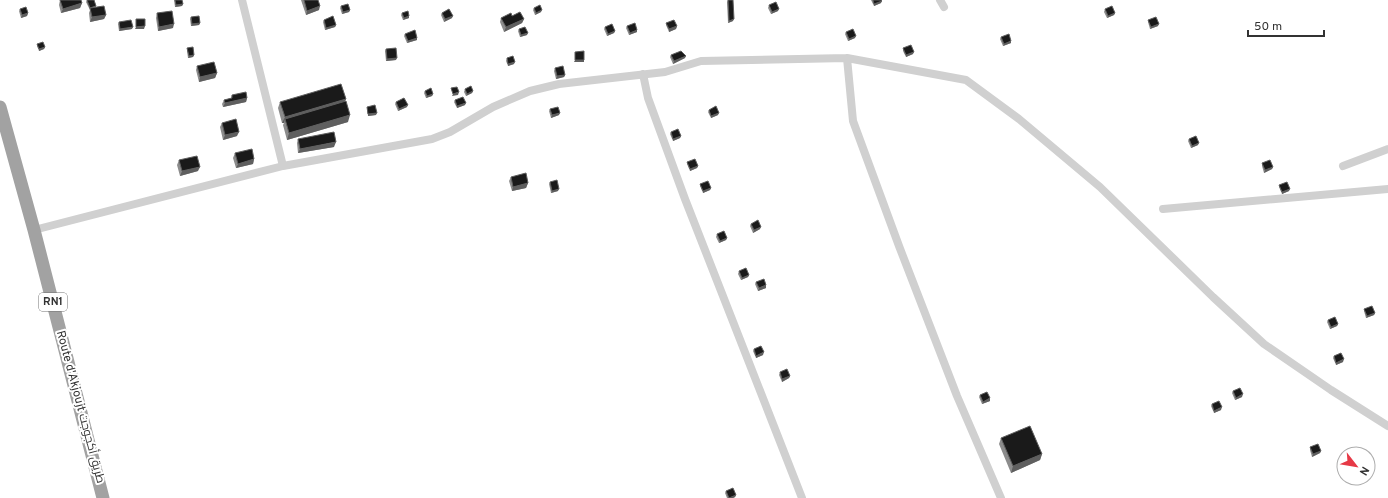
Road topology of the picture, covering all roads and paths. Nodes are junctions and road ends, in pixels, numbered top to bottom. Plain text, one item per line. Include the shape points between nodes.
1 (242, 0) edge
2 (847, 58) junction
3 (643, 74) junction
4 (0, 107) edge
5 (1388, 149) edge
6 (283, 166) junction
7 (1343, 166) dead end
8 (1388, 189) edge
9 (1164, 209) dead end
10 (34, 230) junction
11 (1388, 426) edge
12 (103, 498) edge
13 (802, 498) edge
14 (1001, 498) edge

1 - 6 street
2 - 3 street via 700,61 665,72
2 - 11 street via 966,80 1019,119 1100,187 1264,344
2 - 14 street via 853,121 949,375
3 - 6 street via 559,84 530,91 432,139
3 - 13 street via 648,98 685,199
4 - 10 highway, Route d'Akjoujt طريق أكجوجت / RN1
5 - 7 street
6 - 10 street
8 - 9 street
10 - 12 highway, Route d'Akjoujt طريق أكجوجت / RN1

